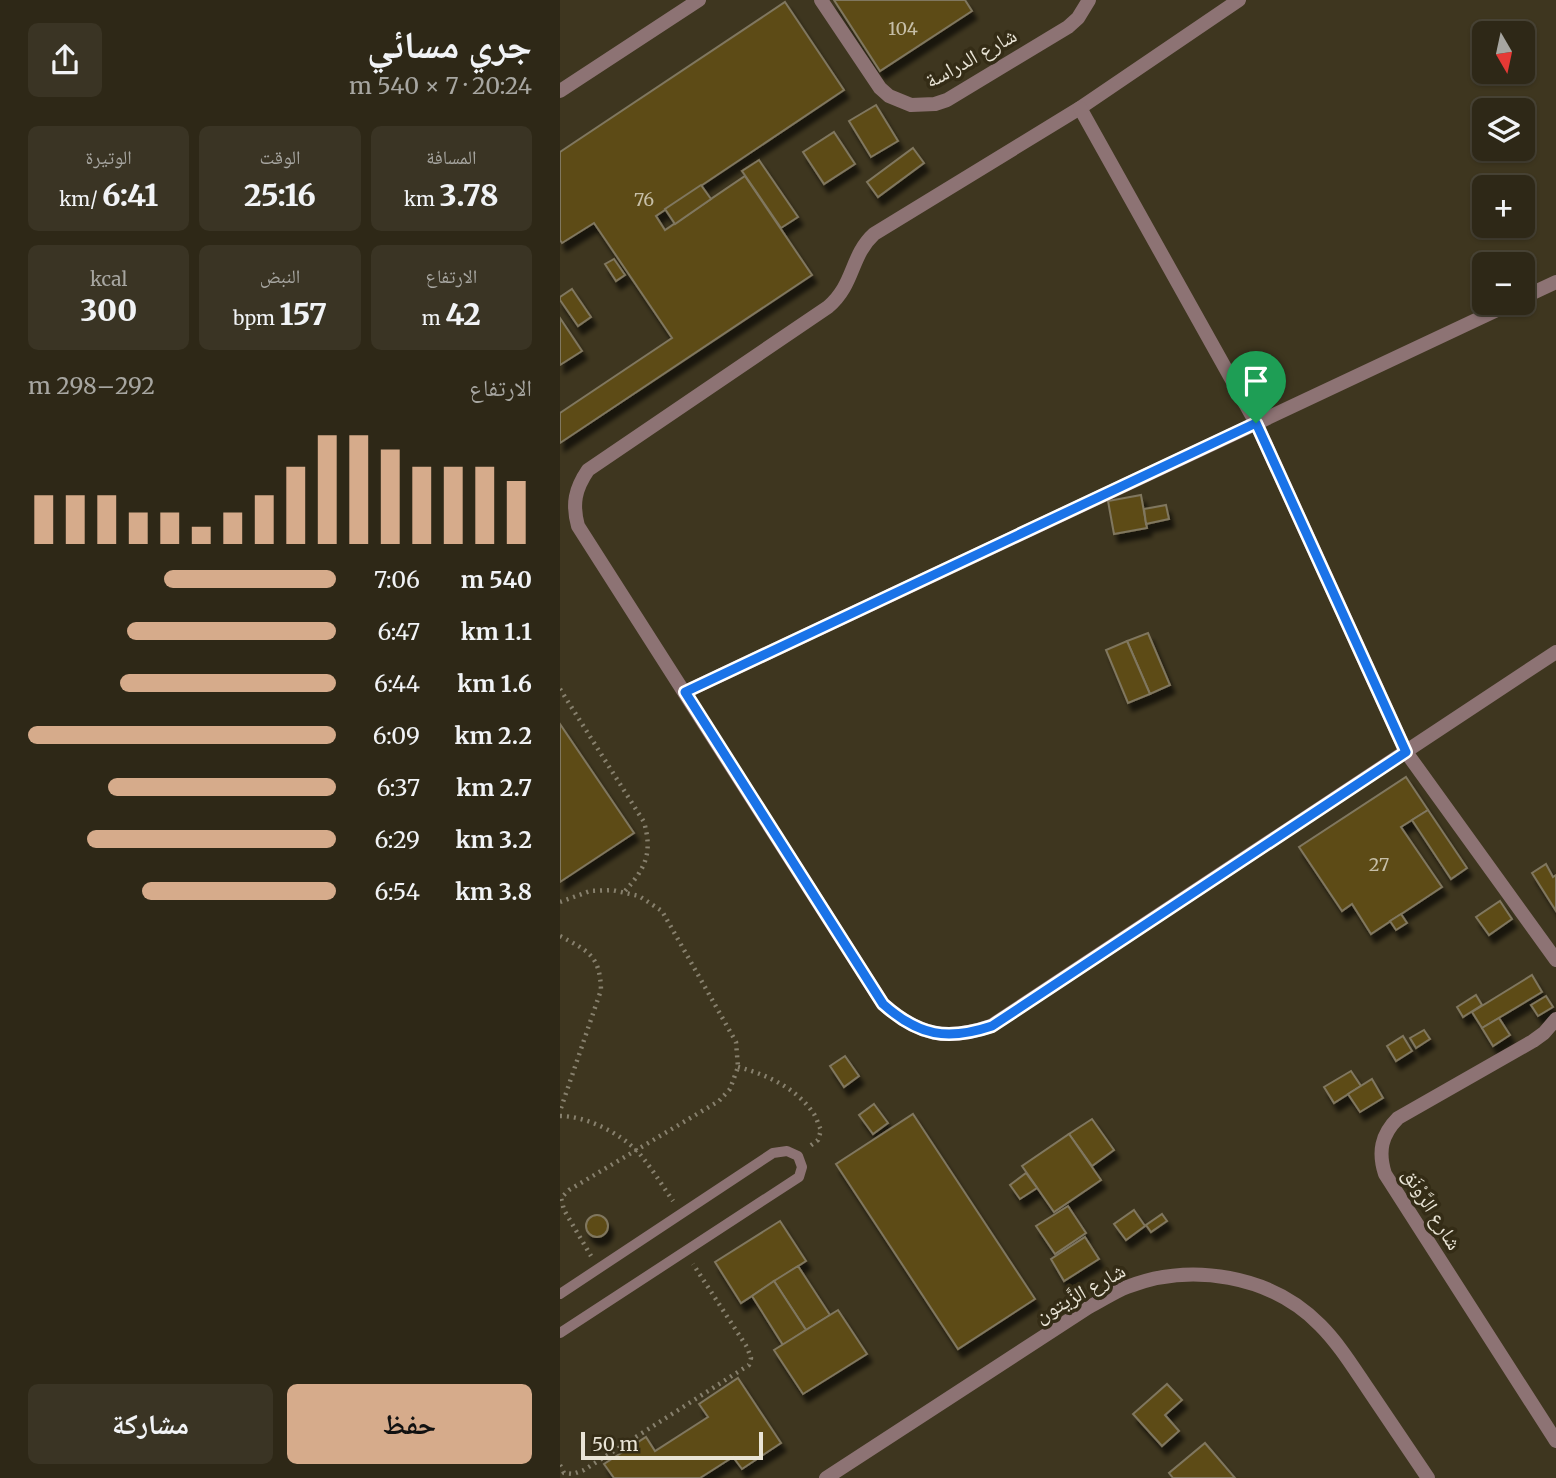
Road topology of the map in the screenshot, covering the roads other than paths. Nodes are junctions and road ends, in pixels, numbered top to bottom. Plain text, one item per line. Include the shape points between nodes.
1 (699, 0) edge
2 (821, 0) edge
3 (1089, 0) edge
4 (1239, 0) edge
5 (560, 91) edge
6 (1080, 108) junction
7 (1556, 282) edge
8 (1535, 292) edge
9 (1486, 315) edge
10 (1256, 423) junction
11 (1556, 652) edge
12 (685, 692) junction
13 (1406, 752) junction
14 (1556, 960) edge
15 (1556, 1019) edge
16 (560, 1294) edge
17 (560, 1334) edge
18 (1556, 1441) edge
19 (826, 1478) edge
20 (1428, 1478) edge

1 - 5 street
2 - 3 street, شارع الدراسة via 880,88 900,102 923,106 947,100 1068,27
4 - 6 street
6 - 10 street
6 - 12 street via 879,230 864,244 850,279 828,307 599,460 583,476 574,496 578,526
7 - 8 street
9 - 10 street
10 - 12 street
10 - 13 street
11 - 13 street
12 - 13 street via 883,1004 901,1020 945,1035 992,1026
13 - 14 street
15 - 18 street, شارع الرَّوْنَق via 1533,1041 1398,1118 1383,1138 1381,1150 1385,1174
16 - 17 lane via 774,1153 787,1151 798,1156 803,1167 799,1177
19 - 20 street, شارع الزَّيتون via 1126,1287 1166,1276 1207,1274 1248,1282 1286,1299 1319,1324

